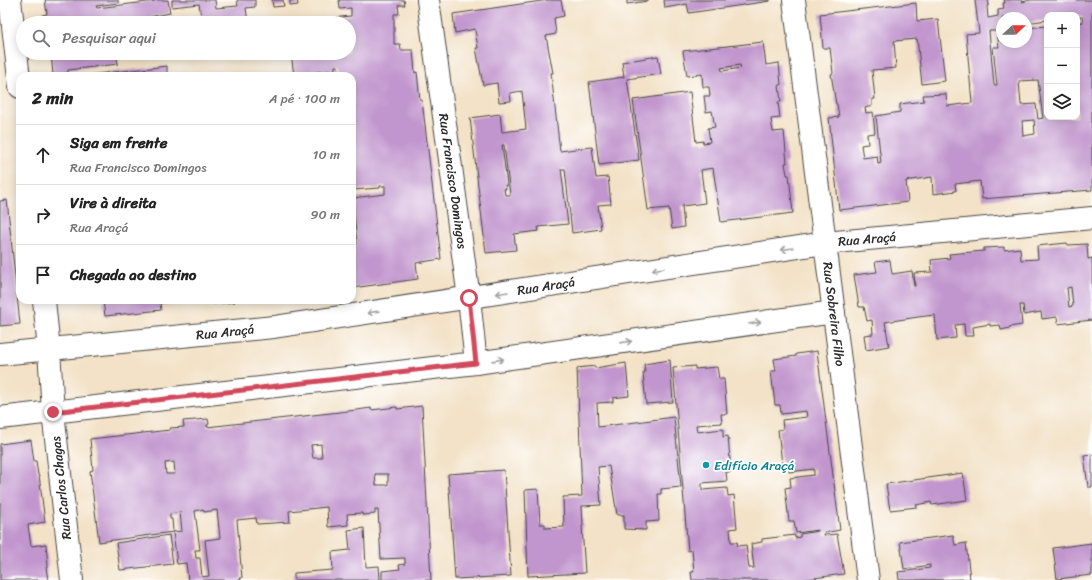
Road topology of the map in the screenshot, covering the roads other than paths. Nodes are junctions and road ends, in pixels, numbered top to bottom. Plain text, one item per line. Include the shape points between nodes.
1 (10, 0) edge
2 (428, 0) edge
3 (794, 0) edge
4 (16, 52) edge
5 (17, 60) edge
6 (18, 72) edge
7 (1092, 218) edge
8 (825, 243) junction
9 (469, 298) junction
10 (44, 304) edge
11 (834, 312) junction
12 (49, 350) junction
13 (0, 354) edge
14 (476, 363) junction
15 (53, 412) junction
16 (0, 418) edge
17 (72, 580) edge
18 (868, 580) edge

1 - 4 street
2 - 9 street, Rua Francisco Domingos
3 - 8 street, Rua Sobreira Filho
5 - 6 street
7 - 8 street, Rua Araçá
8 -> 9 street, Rua Araçá
8 - 11 street, Rua Sobreira Filho
9 -> 12 street, Rua Araçá via 274,327
9 - 14 street, Rua Francisco Domingos
10 - 12 street, Rua Carlos Chagas
14 -> 11 street
11 - 18 street, Rua Sobreira Filho
12 - 13 street, Rua Araçá
12 - 15 street, Rua Carlos Chagas
14 - 15 street
15 - 16 street
15 - 17 street, Rua Carlos Chagas

